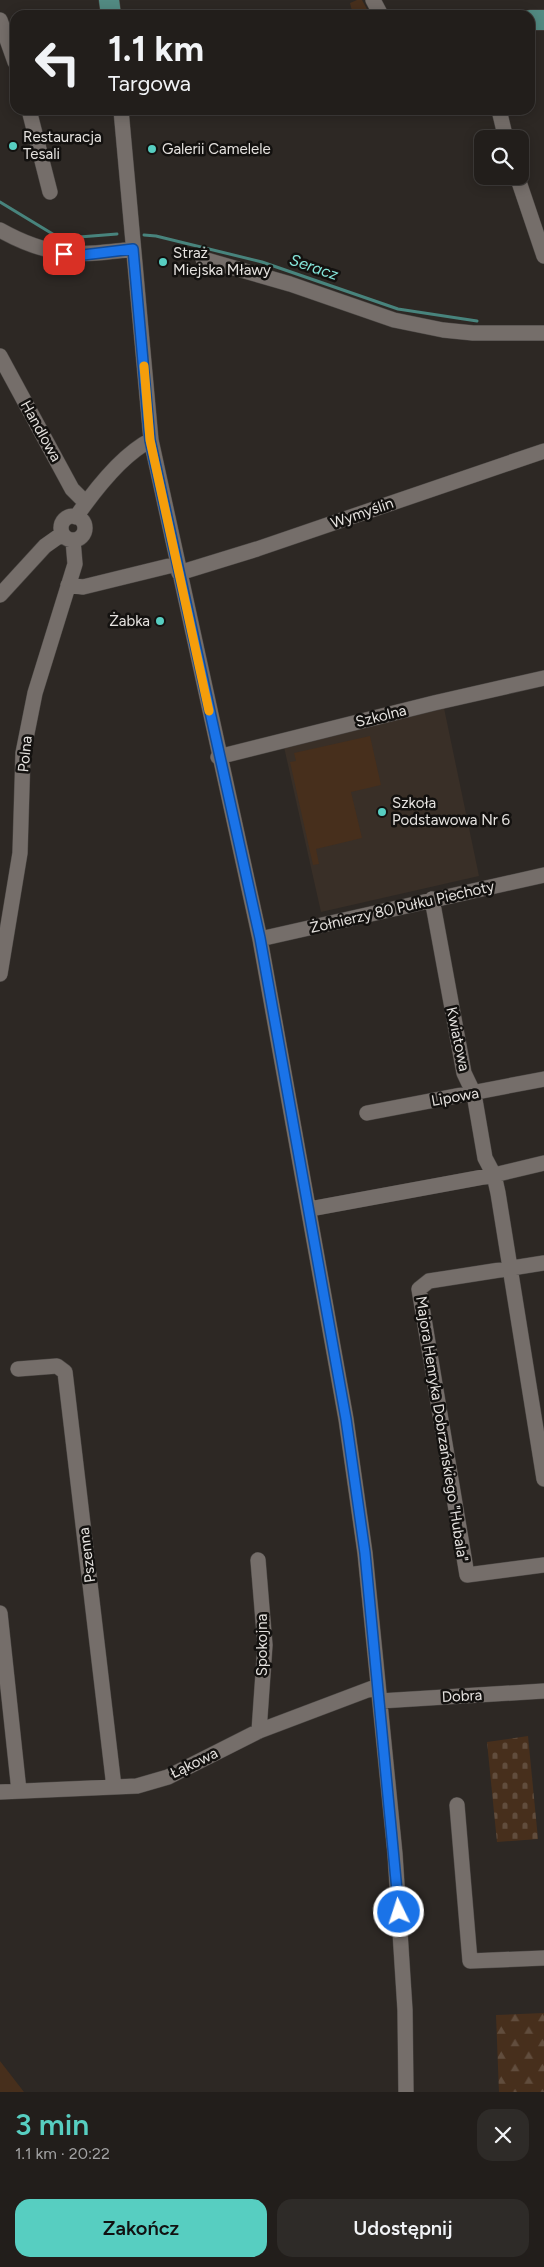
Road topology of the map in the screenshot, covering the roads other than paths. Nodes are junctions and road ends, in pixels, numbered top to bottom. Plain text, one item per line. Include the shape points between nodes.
1 (0, 20) edge
2 (10, 48) edge
3 (30, 115) edge
4 (121, 115) edge
5 (499, 115) edge
6 (504, 130) edge
7 (519, 185) edge
8 (50, 192) dead end
9 (0, 230) edge
10 (133, 249) junction
11 (544, 256) edge
12 (203, 260) dead end
13 (544, 333) edge
14 (0, 356) edge
15 (150, 440) junction
16 (544, 451) edge
17 (86, 503) junction
18 (68, 537) junction
19 (178, 569) junction
20 (68, 585) junction
21 (0, 596) edge
22 (544, 678) edge
23 (218, 757) junction
24 (544, 875) edge
25 (432, 900) junction
26 (260, 938) junction
27 (0, 974) edge
28 (544, 1079) edge
29 (474, 1094) junction
30 (367, 1114) dead end
31 (544, 1163) edge
32 (494, 1176) junction
33 (310, 1209) junction
34 (544, 1263) edge
35 (511, 1270) junction
36 (18, 1369) dead end
37 (544, 1479) edge
38 (258, 1560) dead end
39 (544, 1565) edge
40 (0, 1614) edge
41 (544, 1691) edge
42 (379, 1694) junction
43 (260, 1731) junction
44 (114, 1787) junction
45 (0, 1792) edge
46 (19, 1792) junction
47 (457, 1805) dead end
48 (544, 1958) edge
49 (406, 2092) edge

1 - 2 street
3 - 8 street
4 - 10 street
5 - 6 street
7 - 11 street
9 - 10 street via 45,250 64,254
10 - 15 street
12 - 13 street via 290,284 394,320 473,333
14 - 17 street, Handlowa via 72,489
15 - 17 street via 138,446
15 - 19 street
16 - 19 street, Wymyślin via 257,549
17 - 18 street via 76,517 68,517 62,522
18 - 20 street, Polna via 75,559
18 - 21 street via 45,546
19 - 20 street, Wymyślin via 83,587
19 - 23 street
20 - 27 street, Polna via 35,693 23,753 20,853
22 - 23 street, Szkolna
23 - 26 street
24 - 25 street, Żołnierzy 80 Pułku Piechoty
25 - 26 street, Żołnierzy 80 Pułku Piechoty
25 - 29 street, Kwiatowa via 464,1073
26 - 33 street
28 - 29 street, Lipowa
29 - 30 street, Lipowa
29 - 32 street, Kwiatowa via 485,1158
31 - 32 street
32 - 33 street
32 - 35 street, Kwiatowa
33 - 42 street via 348,1428
34 - 35 street
35 - 37 street, Kwiatowa
35 - 39 street, Majora Henryka Dobrzańskiego "Hubala" via 429,1281 419,1290 467,1575
36 - 44 street, Pszenna via 58,1366 65,1372
38 - 43 street, Spokojna via 265,1645
40 - 46 street
41 - 42 street, Dobra
42 - 43 street, Łąkowa
42 - 49 street via 395,1854 404,1991
43 - 44 street, Łąkowa via 168,1777 137,1786
44 - 46 street, Łąkowa
45 - 46 street, Łąkowa
47 - 48 street via 470,1961

